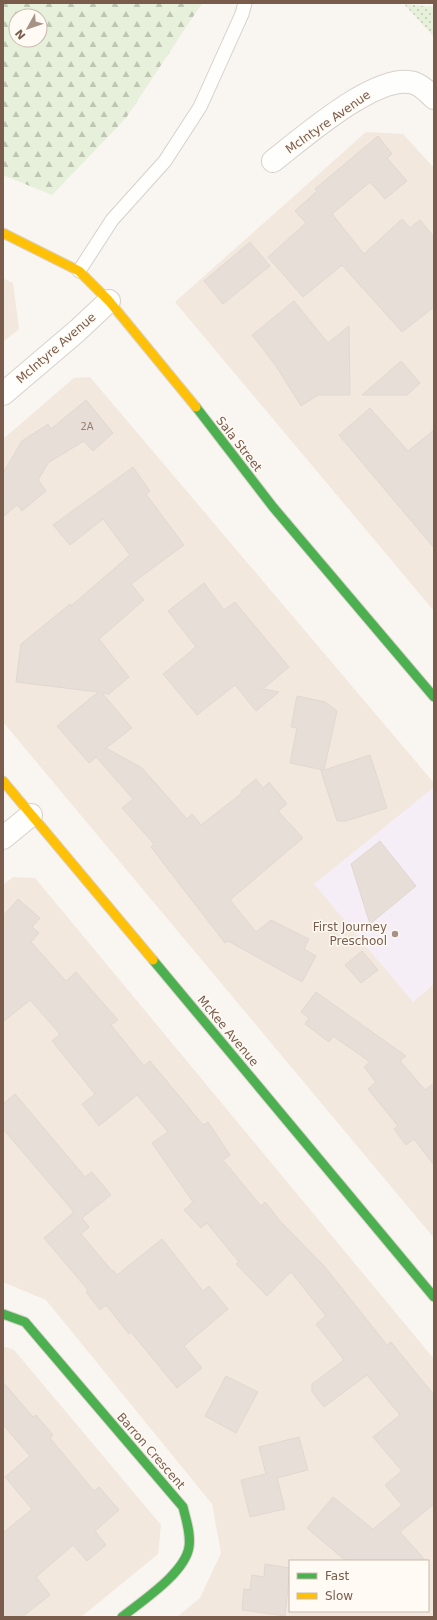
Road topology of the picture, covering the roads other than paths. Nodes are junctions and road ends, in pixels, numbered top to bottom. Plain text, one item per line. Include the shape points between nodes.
1 (245, 3) edge
2 (434, 98) edge
3 (273, 160) dead end
4 (3, 234) edge
5 (79, 271) junction
6 (109, 301) junction
7 (3, 394) edge
8 (434, 697) edge
9 (3, 781) edge
10 (31, 815) junction
11 (3, 838) edge
12 (434, 1296) edge
13 (3, 1314) edge
14 (122, 1617) edge

1 - 5 lane via 200,107 165,161 112,220
2 - 3 street, McIntyre Avenue via 415,84 397,82 384,85 361,96
4 - 5 main road, Sala Street
5 - 6 main road, Sala Street
6 - 7 street, McIntyre Avenue
6 - 8 main road, Sala Street via 173,377 273,507
9 - 10 main road, McKee Avenue
10 - 11 street
10 - 12 main road, McKee Avenue
13 - 14 main road, Barron Crescent via 25,1322 183,1507 190,1533 188,1554 175,1573

